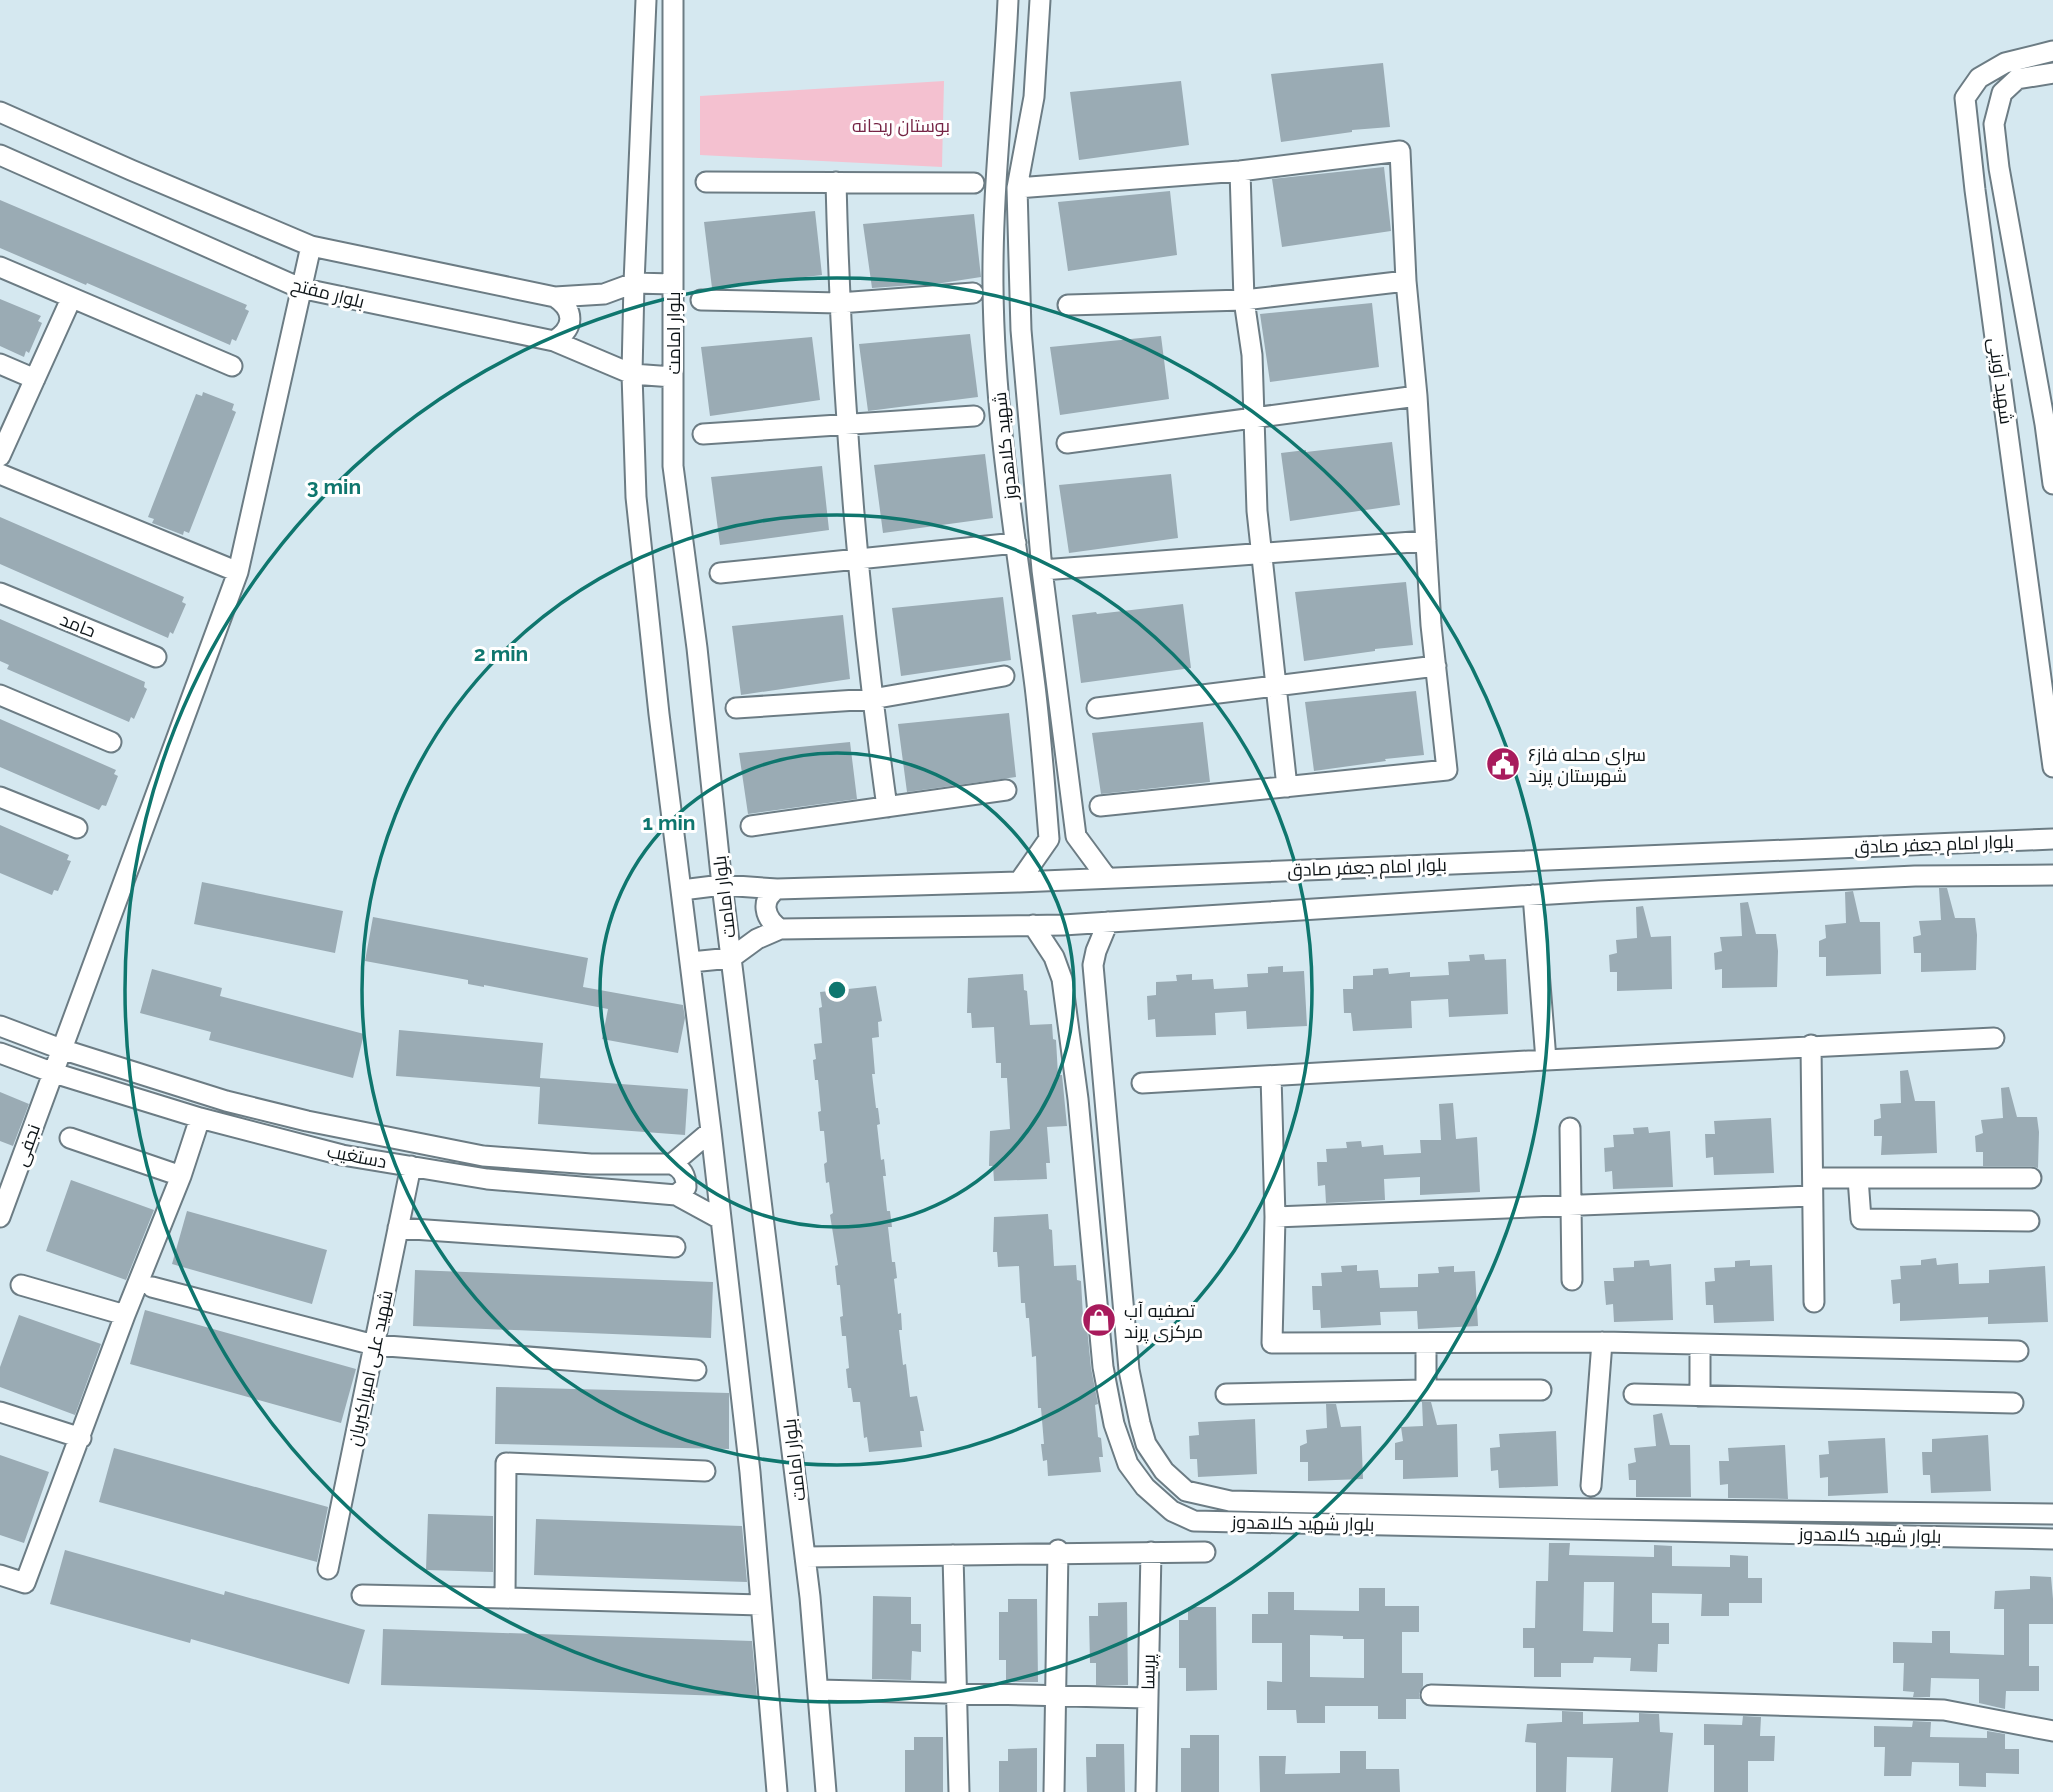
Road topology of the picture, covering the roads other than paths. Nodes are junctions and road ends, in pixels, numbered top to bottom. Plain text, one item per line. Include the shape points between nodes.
1 (646, 0) edge
2 (673, 0) edge
3 (1008, 0) edge
4 (1040, 0) edge
5 (2053, 51) edge
6 (2005, 63) junction
7 (1005, 73) junction
8 (2053, 73) edge
9 (1035, 76) junction
10 (2017, 79) junction
11 (0, 112) edge
12 (0, 155) edge
13 (1240, 171) junction
14 (836, 182) junction
15 (706, 183) dead end
16 (974, 183) dead end
17 (1017, 188) junction
18 (311, 246) junction
19 (0, 267) edge
20 (1406, 281) junction
21 (634, 283) junction
22 (673, 284) junction
23 (300, 288) junction
24 (972, 293) dead end
25 (555, 297) junction
26 (71, 299) junction
27 (701, 300) dead end
28 (1244, 300) junction
29 (839, 303) junction
30 (1068, 305) dead end
31 (554, 341) junction
32 (0, 363) edge
33 (232, 366) dead end
34 (632, 374) junction
35 (673, 377) junction
36 (35, 379) junction
37 (1417, 396) junction
38 (974, 416) dead end
39 (1254, 418) junction
40 (2049, 424) edge
41 (846, 426) junction
42 (703, 434) dead end
43 (1067, 443) dead end
44 (0, 456) edge
45 (0, 474) edge
46 (2053, 484) edge
47 (1426, 541) junction
48 (1016, 543) junction
49 (1262, 552) junction
50 (858, 559) junction
51 (1042, 570) junction
52 (238, 572) junction
53 (720, 573) dead end
54 (0, 593) edge
55 (156, 657) dead end
56 (1436, 666) junction
57 (1004, 676) dead end
58 (1276, 686) junction
59 (1057, 688) junction
60 (1035, 690) junction
61 (0, 695) edge
62 (872, 699) junction
63 (736, 708) dead end
64 (1097, 708) dead end
65 (111, 742) dead end
66 (2053, 767) edge
67 (1287, 787) junction
68 (1006, 790) dead end
69 (0, 797) edge
70 (1100, 806) dead end
71 (887, 807) junction
72 (751, 826) dead end
73 (77, 828) dead end
74 (1076, 836) junction
75 (1049, 839) junction
76 (2053, 839) edge
77 (2053, 874) edge
78 (1107, 878) junction
79 (1020, 881) junction
80 (722, 885) junction
81 (778, 889) junction
82 (682, 890) junction
83 (1533, 895) junction
84 (1108, 922) junction
85 (1033, 926) junction
86 (780, 929) junction
87 (731, 958) junction
88 (691, 962) junction
89 (0, 1026) edge
90 (1994, 1038) dead end
91 (1811, 1045) junction
92 (61, 1049) junction
93 (0, 1053) edge
94 (1546, 1059) junction
95 (54, 1073) junction
96 (1271, 1076) junction
97 (1142, 1083) dead end
98 (200, 1118) junction
99 (1570, 1128) dead end
100 (711, 1131) junction
101 (70, 1138) dead end
102 (672, 1164) junction
103 (411, 1166) junction
104 (181, 1176) junction
105 (1858, 1178) junction
106 (2031, 1178) dead end
107 (1813, 1187) junction
108 (676, 1195) junction
109 (1571, 1206) junction
110 (0, 1217) edge
111 (1275, 1217) junction
112 (720, 1219) junction
113 (2029, 1220) dead end
114 (398, 1228) junction
115 (675, 1247) dead end
116 (1572, 1280) dead end
117 (21, 1285) dead end
118 (152, 1287) dead end
119 (1814, 1302) dead end
120 (125, 1315) junction
121 (1602, 1342) junction
122 (1426, 1343) junction
123 (374, 1345) junction
124 (1700, 1345) junction
125 (2018, 1350) dead end
126 (696, 1370) dead end
127 (1426, 1390) junction
128 (1541, 1390) dead end
129 (1226, 1394) dead end
130 (1634, 1394) dead end
131 (1700, 1396) junction
132 (2013, 1403) dead end
133 (0, 1412) edge
134 (81, 1438) junction
135 (705, 1471) dead end
136 (1591, 1486) dead end
137 (2053, 1514) edge
138 (2053, 1539) edge
139 (1057, 1552) junction
140 (1150, 1552) junction
141 (1205, 1552) dead end
142 (953, 1555) junction
143 (805, 1557) junction
144 (328, 1569) dead end
145 (0, 1575) edge
146 (362, 1595) dead end
147 (505, 1598) junction
148 (761, 1605) junction
149 (818, 1690) junction
150 (957, 1693) junction
151 (1431, 1695) dead end
152 (1056, 1696) junction
153 (1147, 1698) junction
154 (2053, 1731) edge
155 (777, 1792) edge
156 (826, 1792) edge
157 (960, 1792) edge
158 (1054, 1792) edge
159 (1146, 1792) edge

1 - 21 street
2 - 22 street, بلوار امامت
3 - 7 street, شهید کلاهدوز
4 - 9 street, شهید کلاهدوز
5 - 6 street, شهید آوینی
6 - 10 street
6 - 66 street, شهید آوینی via 1979,78 1965,99
7 - 9 street
7 - 48 street, شهید کلاهدوز via 993,286 999,405
8 - 10 street
9 - 17 street, شهید کلاهدوز
10 - 40 street, شهید آوینی via 2003,93 1994,124
11 - 18 street
12 - 23 street, بلوار مفتح
13 - 17 street
13 - 20 street via 1400,151
13 - 28 street
14 - 15 street
14 - 16 street
14 - 29 street
17 - 51 street, شهید کلاهدوز via 1021,330
18 - 23 street, نجفی
18 - 25 street
19 - 26 street
20 - 28 street
20 - 37 street
21 - 22 street
21 - 25 street via 604,294
21 - 34 street
22 - 35 street, بلوار امامت
23 - 31 street, بلوار مفتح
23 - 52 street, نجفی
24 - 29 street
25 - 31 street via 565,303 570,325
26 - 33 street
26 - 36 street
27 - 29 street
28 - 30 street
28 - 39 street
29 - 41 street
31 - 34 street, بلوار مفتح
32 - 36 street
34 - 35 street, بلوار مفتح
34 - 82 street via 636,497
35 - 80 street, بلوار امامت via 673,466
36 - 44 street
37 - 39 street
37 - 47 street
38 - 41 street
39 - 43 street
39 - 49 street
40 - 46 street, شهید آوینی
41 - 42 street
41 - 50 street
45 - 52 street
47 - 49 street
47 - 56 street
48 - 50 street
48 - 60 street, شهید کلاهدوز
49 - 51 street
49 - 58 street
50 - 53 street
50 - 62 street
51 - 59 street, شهید کلاهدوز
52 - 92 street, نجفی
54 - 55 street, حامد
56 - 58 street
56 - 67 street via 1447,770
57 - 62 street
58 - 64 street
58 - 67 street
59 - 60 street
59 - 74 street, شهید کلاهدوز
60 - 75 street, شهید کلاهدوز
61 - 65 street
62 - 63 street
62 - 71 street
67 - 70 street
68 - 71 street
69 - 73 street
71 - 72 street
74 - 75 street via 1064,847
74 - 78 street, شهید کلاهدوز
75 - 79 street
76 - 78 street, بلوار امام جعفر صادق
77 - 83 street, بلوار امام جعفر صادق via 1915,876
78 - 79 street, بلوار امام جعفر صادق
79 - 81 street, بلوار امام جعفر صادق
80 - 81 street, بلوار امام جعفر صادق
80 - 82 street, بلوار امام جعفر صادق
80 - 87 street, بلوار امامت
81 - 86 street via 770,894 765,907 767,917
82 - 88 street
83 - 84 street, بلوار امام جعفر صادق
83 - 94 street
84 - 85 street, بلوار امام جعفر صادق
84 - 137 street, بلوار شهید کلاهدوز via 1093,965 1129,1370 1146,1444 1164,1471 1186,1491 1230,1501
85 - 86 street, بلوار امام جعفر صادق
85 - 138 street, بلوار شهید کلاهدوز via 1054,957 1062,979 1103,1367 1114,1424 1128,1464 1144,1487 1172,1511 1194,1521
86 - 87 street, بلوار امام جعفر صادق
87 - 88 street, بلوار امام جعفر صادق
87 - 143 street, بلوار امامت
88 - 100 street
89 - 92 street, دستغیب
90 - 91 street
91 - 94 street
91 - 107 street
92 - 95 street, نجفی
92 - 102 street, دستغیب via 226,1101 483,1156
93 - 95 street, دستغیب
94 - 96 street
95 - 98 street, دستغیب
95 - 110 street, نجفی
96 - 97 street
96 - 111 street
98 - 103 street, دستغیب via 342,1155
98 - 104 street
99 - 109 street
100 - 102 street
100 - 112 street
101 - 104 street
102 - 108 street via 686,1181
103 - 108 street, دستغیب via 487,1180
103 - 114 street, شهید علی امیراکبریان
104 - 120 street
105 - 106 street
105 - 107 street
105 - 113 street via 1861,1219
107 - 109 street
107 - 119 street
108 - 112 street, دستغیب
109 - 111 street
109 - 116 street
111 - 122 street via 1272,1343
112 - 148 street
114 - 115 street
114 - 123 street, شهید علی امیراکبریان
117 - 120 street
118 - 123 street
120 - 134 street
121 - 122 street
121 - 124 street
121 - 136 street
122 - 127 street
123 - 126 street
123 - 144 street, شهید علی امیراکبریان
124 - 125 street
124 - 131 street
127 - 128 street
127 - 129 street
130 - 131 street
131 - 132 street
133 - 134 street
134 - 145 street via 25,1583
135 - 147 street via 506,1463
139 - 140 street
139 - 142 street
139 - 152 street
140 - 141 street
140 - 153 street, پریسا
142 - 143 street
142 - 150 street
143 - 149 street, بلوار امامت
146 - 147 street
147 - 148 street
148 - 155 street
149 - 150 street
149 - 156 street, بلوار امامت
150 - 152 street
150 - 157 street
151 - 154 street via 1944,1710
152 - 153 street
152 - 158 street
153 - 159 street, پریسا

